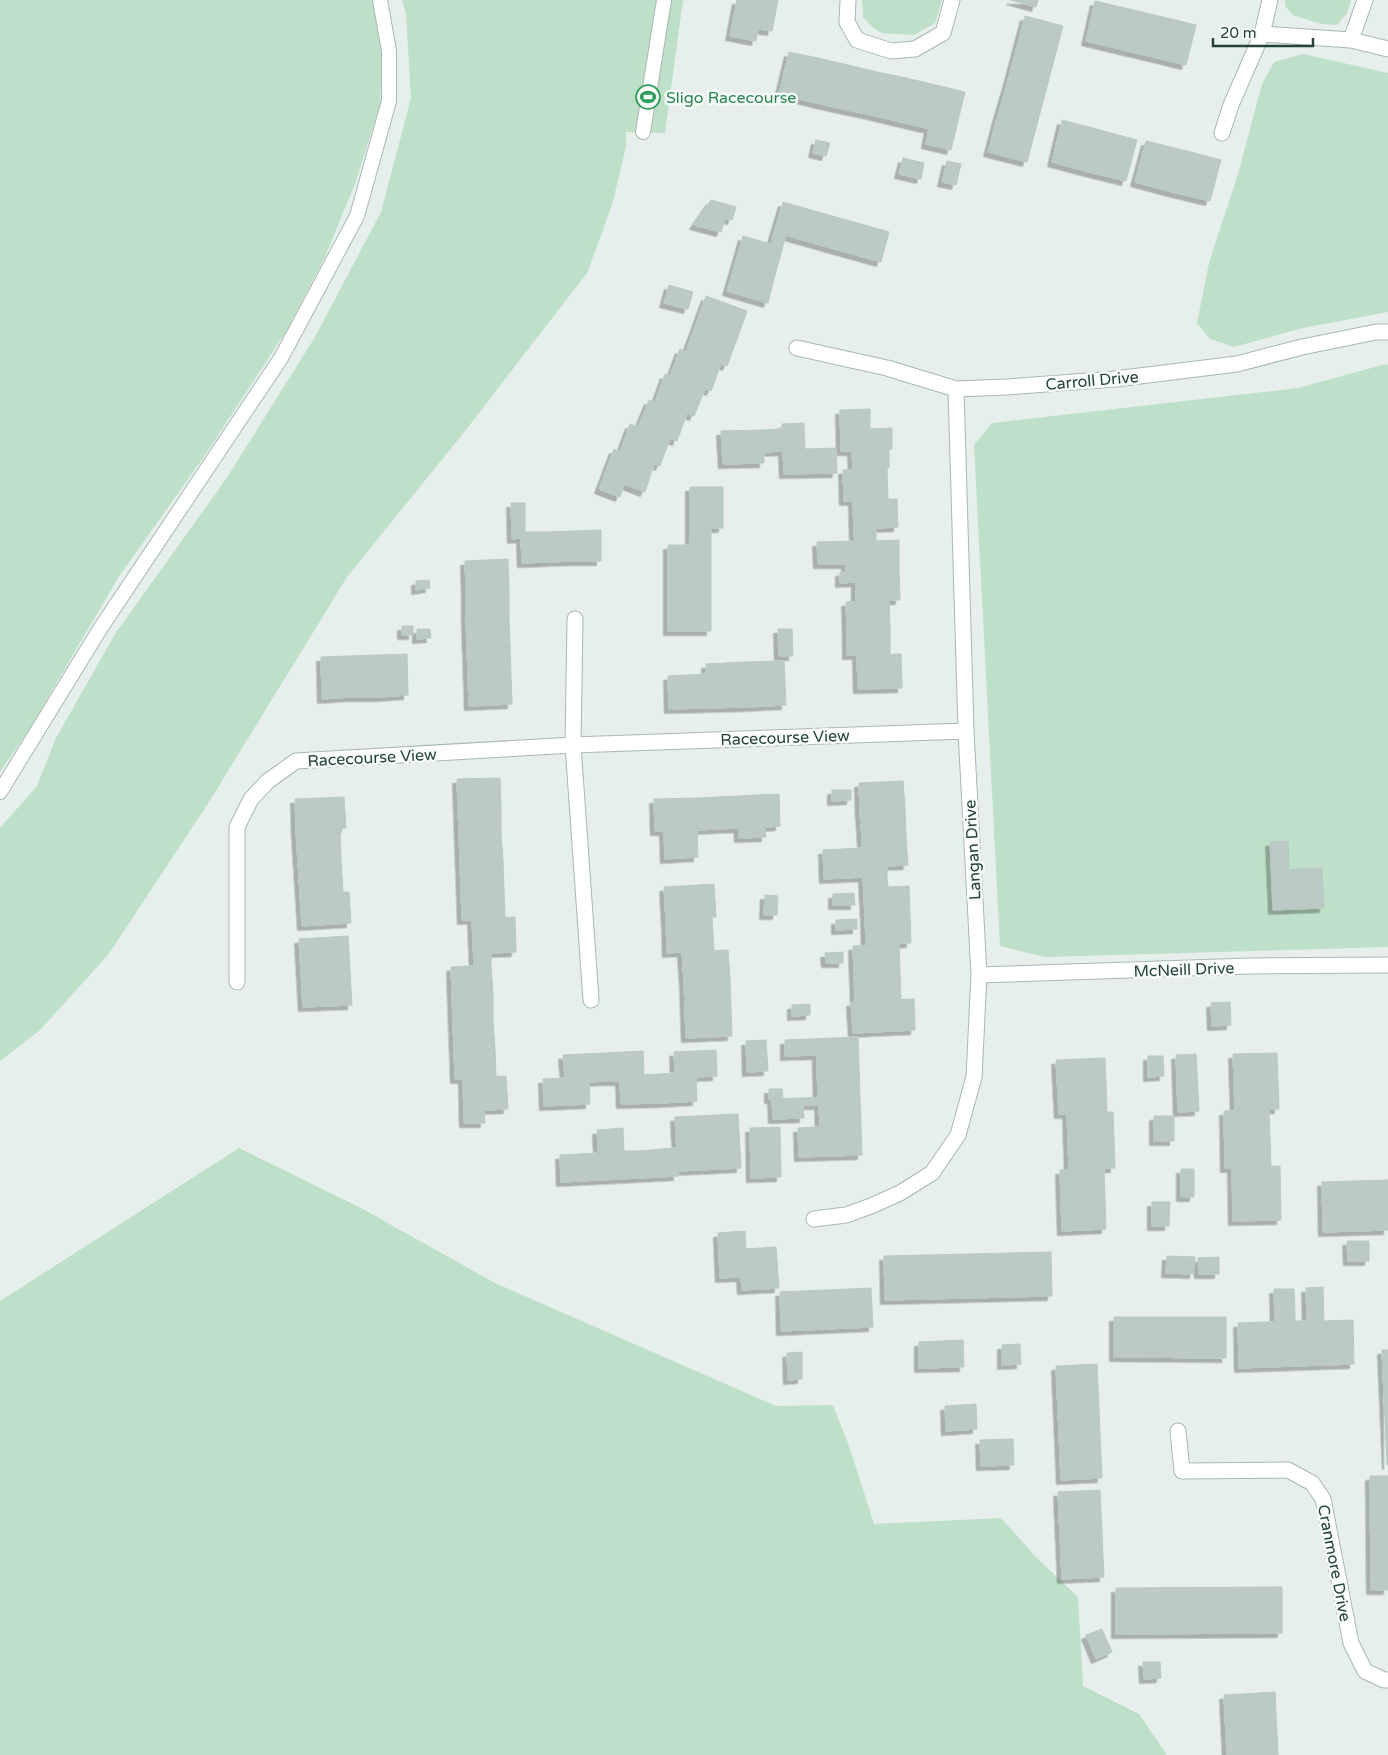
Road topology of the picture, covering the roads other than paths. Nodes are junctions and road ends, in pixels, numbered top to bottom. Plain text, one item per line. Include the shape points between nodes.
1 (380, 0) edge
2 (664, 0) edge
3 (848, 0) edge
4 (952, 0) edge
5 (1270, 0) edge
6 (1365, 0) edge
7 (1262, 34) junction
8 (1351, 40) junction
9 (1388, 49) edge
10 (643, 132) dead end
11 (1222, 133) dead end
12 (1388, 332) edge
13 (797, 348) dead end
14 (956, 389) junction
15 (575, 618) dead end
16 (966, 731) junction
17 (573, 745) junction
18 (0, 792) edge
19 (1388, 965) edge
20 (979, 975) junction
21 (237, 982) dead end
22 (591, 1000) dead end
23 (814, 1219) dead end
24 (1178, 1431) dead end
25 (1388, 1680) edge

1 - 18 lane via 389,51 389,101 357,216 280,358 100,629
2 - 10 lane
3 - 4 street via 847,22 857,40 891,51 915,49 943,34
5 - 7 street
6 - 8 street
7 - 8 street
7 - 11 street
8 - 9 street
12 - 14 street, Carroll Drive via 1376,332 1238,364 1115,379
13 - 14 street, Carroll Drive via 887,368
14 - 16 street, Langan Drive
15 - 17 street
16 - 17 street, Racecourse View
16 - 20 street, Langan Drive
17 - 21 street, Racecourse View via 296,761 250,799 236,827
17 - 22 street
19 - 20 street, McNeill Drive
20 - 23 street, Langan Drive via 974,1077 958,1135 932,1174 900,1193 846,1215
24 - 25 street, Cranmore Drive via 1182,1472 1288,1470 1312,1483 1323,1499 1351,1643 1365,1671

